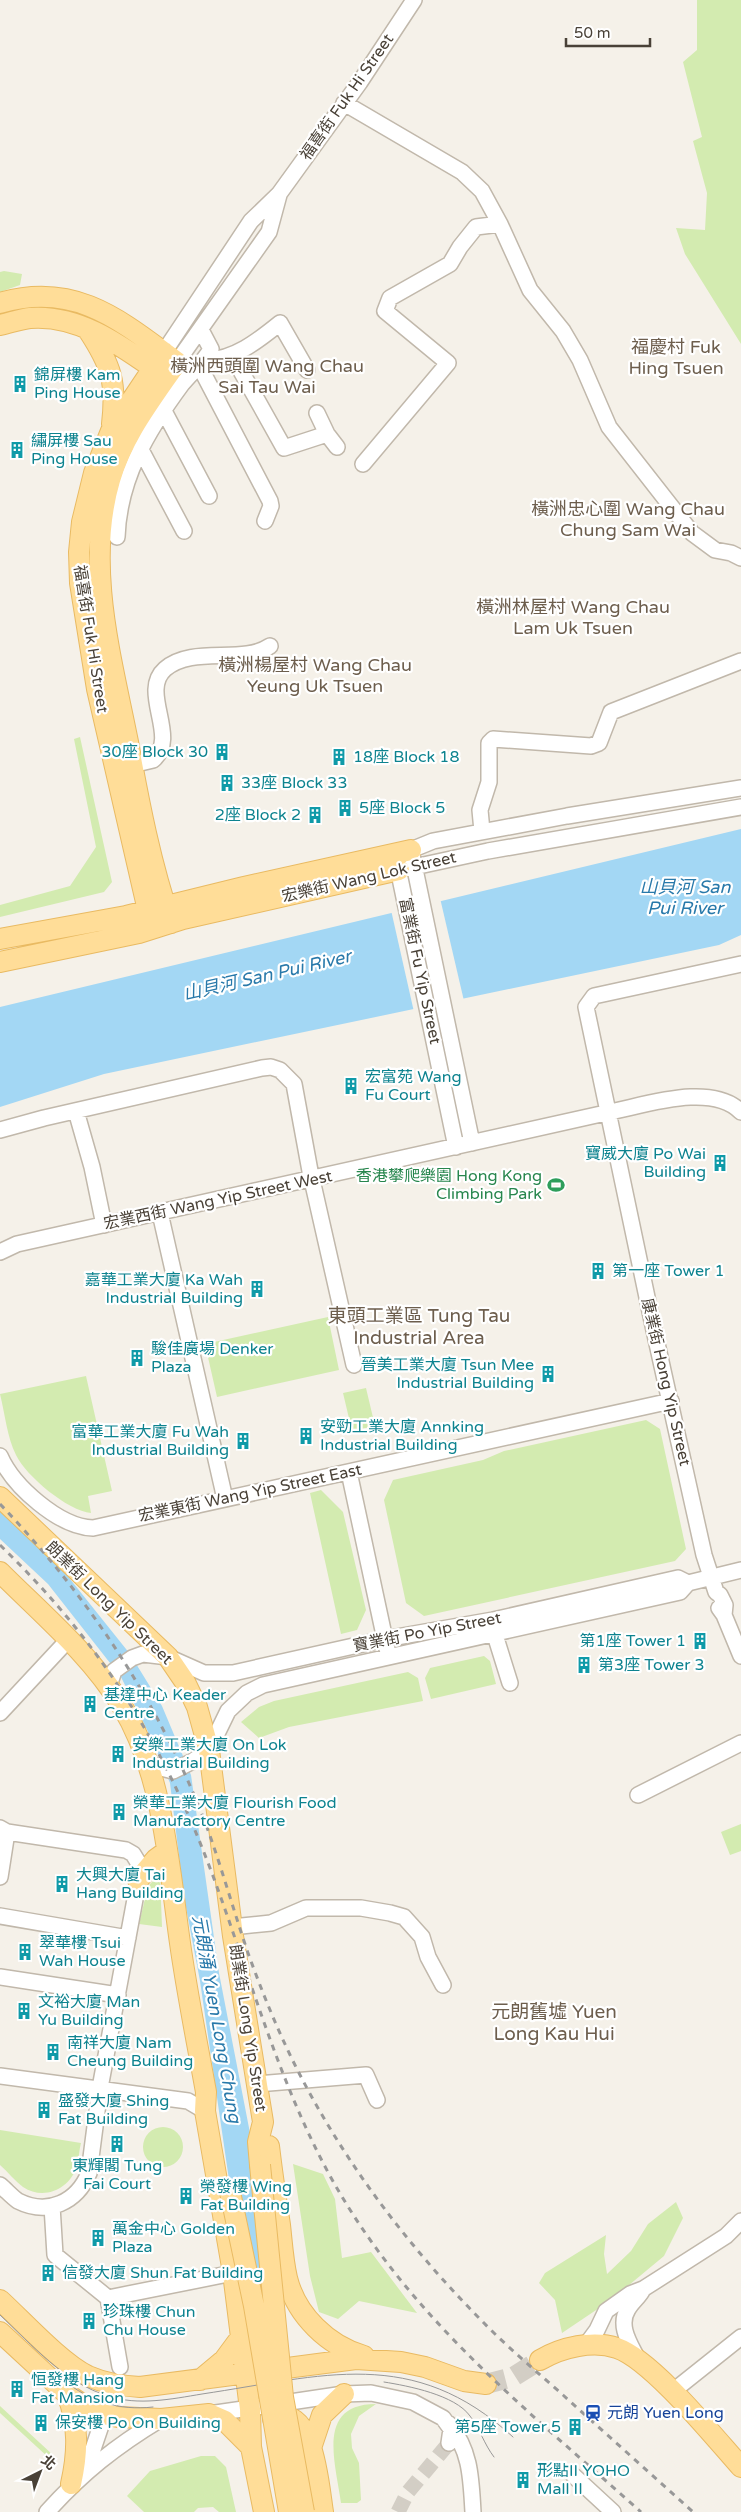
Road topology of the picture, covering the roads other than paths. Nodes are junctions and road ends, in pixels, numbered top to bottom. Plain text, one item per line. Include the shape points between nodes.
1 (414, 0) edge
2 (344, 103) junction
3 (279, 194) junction
4 (500, 224) junction
5 (0, 303) edge
6 (0, 325) edge
7 (88, 328) junction
8 (201, 330) junction
9 (232, 355) junction
10 (203, 362) junction
11 (165, 365) junction
12 (307, 370) dead end
13 (164, 411) junction
14 (317, 413) dead end
15 (111, 431) junction
16 (327, 434) junction
17 (337, 447) dead end
18 (140, 448) junction
19 (363, 464) dead end
20 (209, 496) dead end
21 (265, 521) dead end
22 (184, 531) dead end
23 (117, 537) dead end
24 (741, 558) edge
25 (270, 646) dead end
26 (741, 661) edge
27 (132, 765) junction
28 (741, 788) edge
29 (741, 807) edge
30 (482, 832) junction
31 (405, 860) junction
32 (159, 917) junction
33 (0, 939) edge
34 (0, 962) edge
35 (741, 964) edge
36 (76, 1111) junction
37 (610, 1112) junction
38 (741, 1112) edge
39 (0, 1130) edge
40 (472, 1143) junction
41 (456, 1147) junction
42 (312, 1179) junction
43 (160, 1213) junction
44 (104, 1225) junction
45 (0, 1252) edge
46 (354, 1365) dead end
47 (671, 1401) junction
48 (0, 1456) edge
49 (349, 1472) junction
50 (0, 1497) edge
51 (225, 1499) junction
52 (741, 1570) edge
53 (0, 1572) edge
54 (711, 1577) junction
55 (688, 1583) junction
56 (494, 1635) junction
57 (385, 1639) junction
58 (68, 1640) junction
59 (168, 1656) junction
60 (389, 1656) junction
61 (741, 1656) edge
62 (112, 1679) junction
63 (510, 1683) dead end
64 (0, 1713) edge
65 (741, 1743) edge
66 (201, 1755) junction
67 (155, 1765) junction
68 (638, 1795) dead end
69 (3, 1830) edge
70 (167, 1851) junction
71 (0, 1876) edge
72 (138, 1880) junction
73 (0, 1916) edge
74 (232, 1928) junction
75 (128, 1938) junction
76 (0, 1977) edge
77 (443, 1985) dead end
78 (118, 1996) junction
79 (0, 2076) edge
80 (257, 2084) junction
81 (100, 2088) junction
82 (377, 2100) dead end
83 (205, 2111) junction
84 (263, 2122) junction
85 (214, 2151) junction
86 (0, 2186) edge
87 (52, 2206) junction
88 (741, 2221) edge
89 (233, 2273) junction
90 (643, 2289) junction
91 (108, 2298) junction
92 (0, 2300) edge
93 (0, 2332) edge
94 (241, 2337) junction
95 (741, 2338) edge
96 (586, 2345) junction
97 (374, 2359) junction
98 (540, 2360) tunnel mouth
99 (638, 2360) junction
100 (252, 2373) junction
101 (118, 2376) junction
102 (200, 2380) junction
103 (486, 2384) tunnel mouth
104 (672, 2392) junction
105 (67, 2394) junction
106 (344, 2394) junction
107 (277, 2408) junction
108 (209, 2414) junction
109 (105, 2416) junction
110 (161, 2419) junction
111 (449, 2424) junction
112 (449, 2443) tunnel mouth
113 (312, 2445) junction
114 (251, 2447) junction
115 (741, 2467) edge
116 (574, 2476) dead end
117 (72, 2484) junction
118 (47, 2512) edge
119 (264, 2512) edge
120 (288, 2512) edge
121 (304, 2512) edge
122 (323, 2512) edge
123 (473, 2512) edge
124 (612, 2512) edge

1 - 2 street, 福喜街 Fuk Hi Street
2 - 3 street, 福喜街 Fuk Hi Street
2 - 4 street via 462,172 482,192
3 - 8 street, 福喜街 Fuk Hi Street via 269,232
3 - 11 street, 福喜街 Fuk Hi Street via 251,221
4 - 19 street via 476,227 450,264 390,298 385,311 448,363
4 - 24 street via 530,290 563,331 580,360 608,427 692,533 715,550
5 - 11 main road via 52,296 97,308
6 - 7 main road via 30,318 61,320
7 - 11 main road
7 - 15 main road via 103,352 114,382
8 - 10 street via 211,346
8 - 11 street, 福喜街 Fuk Hi Street
9 - 10 street
9 - 12 street via 280,323
9 - 16 street via 284,448
10 - 13 street via 190,374
10 - 21 street via 201,369 270,501
11 - 15 main road, 福喜街 Fuk Hi Street
11 - 27 main road, 福喜街 Fuk Hi Street via 123,447 110,480 100,527 103,617
13 - 18 street
13 - 20 street
14 - 16 street
15 - 32 main road, 福喜街 Fuk Hi Street via 94,473 82,522 78,552 80,583 97,689
16 - 17 street
18 - 22 street
18 - 23 street via 124,486
25 - 27 street via 238,655 204,656 166,668 156,688 163,740 161,750 154,760
26 - 30 street via 611,712 599,743 591,746 493,739 489,742 489,782 480,810
27 - 32 main road, 福喜街 Fuk Hi Street
28 - 30 street, 宏樂街 Wang Lok Street
29 - 31 street, 宏樂街 Wang Lok Street via 497,849
30 - 31 street, 宏樂街 Wang Lok Street via 433,841
31 - 32 main road, 宏樂街 Wang Lok Street
31 - 40 street, 富業街 Fu Yip Street via 419,888
31 - 41 street, 富業街 Fu Yip Street via 404,891
32 - 33 main road, 宏樂街 Wang Lok Street
32 - 34 main road, 宏樂街 Wang Lok Street via 139,933
35 - 37 street, 康業街 Hong Yip Street via 591,999 586,1007
36 - 39 street
36 - 42 street via 271,1067 288,1076 294,1084
36 - 44 street
37 - 38 street, 宏業西街 Wang Yip Street West via 694,1096 725,1101
37 - 40 street, 宏業西街 Wang Yip Street West
37 - 47 street, 康業街 Hong Yip Street
40 - 41 street, 宏業西街 Wang Yip Street West
41 - 42 street, 宏業西街 Wang Yip Street West
42 - 43 street, 宏業西街 Wang Yip Street West
42 - 46 street
43 - 44 street, 宏業西街 Wang Yip Street West
43 - 51 street
44 - 45 street, 宏業西街 Wang Yip Street West via 32,1240
47 - 49 street, 宏業東街 Wang Yip Street East
47 - 54 street, 康業街 Hong Yip Street
48 - 51 street, 宏業東街 Wang Yip Street East via 13,1478 60,1518 76,1526 93,1528
49 - 51 street, 宏業東街 Wang Yip Street East
49 - 57 street
50 - 59 main road, 朗業街 Long Yip Street
52 - 54 street, 寶業街 Po Yip Street
53 - 58 main road
54 - 55 street, 寶業街 Po Yip Street
54 - 61 street, 康業街 Hong Yip Street via 717,1606
55 - 56 street, 寶業街 Po Yip Street via 680,1592
55 - 57 street, 寶業街 Po Yip Street via 678,1578 493,1620
56 - 60 street, 寶業街 Po Yip Street
56 - 63 street
57 - 59 street, 寶業街 Po Yip Street via 218,1675 199,1672
57 - 60 street
58 - 62 main road
58 - 64 street
59 - 62 street via 143,1654 132,1658
59 - 66 main road, 朗業街 Long Yip Street via 197,1707
60 - 66 street, 寶業街 Po Yip Street via 263,1685 247,1693 228,1711
62 - 67 main road
65 - 68 street
66 - 67 street via 173,1770
66 - 74 main road, 朗業街 Long Yip Street
67 - 70 main road
69 - 71 street
69 - 72 street via 126,1850 133,1854 141,1867
70 - 72 main road
70 - 83 main road via 185,1978 206,2092
72 - 75 street
73 - 75 street
74 - 77 street via 271,1923 306,1908 361,1908 390,1913 404,1917 422,1937 428,1957
74 - 80 main road, 朗業街 Long Yip Street
75 - 78 street
76 - 78 street
78 - 81 street
79 - 81 street
80 - 82 street via 366,2075
80 - 84 main road, 朗業街 Long Yip Street
81 - 83 street via 188,2100
81 - 87 street via 87,2178 78,2193 68,2201
83 - 85 main road
84 - 97 main road via 287,2275 296,2301 309,2320 334,2343 348,2352
84 - 107 main road, 朗業街 Long Yip Street, bridge via 258,2142
85 - 89 main road via 215,2179
85 - 107 main road, bridge via 224,2168 230,2192
86 - 87 street via 17,2200 36,2207
87 - 91 street via 55,2255
88 - 90 street via 726,2236
89 - 91 street
89 - 94 main road
90 - 96 street via 606,2311
90 - 99 street via 628,2308 624,2322
91 - 101 street
92 - 101 main road via 78,2370 94,2378
93 - 105 main road
94 - 100 main road
94 - 102 main road via 224,2360
95 - 104 street
96 - 98 main road via 551,2353
96 - 99 main road via 616,2348
97 - 100 main road, bridge
97 - 103 main road via 414,2364 464,2381
99 - 104 main road
100 - 102 main road
100 - 107 main road
101 - 102 main road via 140,2387
101 - 109 street
104 - 115 main road
105 - 109 main road via 82,2406
105 - 117 main road via 77,2433 77,2459
106 - 107 street
106 - 111 street via 371,2392 413,2402
106 - 113 main road via 322,2415
107 - 108 street
107 - 113 main road via 306,2432
107 - 114 main road
107 - 120 main road, bridge
107 - 121 main road, bridge
108 - 110 main road
108 - 114 main road via 225,2421
109 - 110 main road
109 - 117 street via 91,2455
110 - 117 street via 102,2457
111 - 112 street via 452,2434
111 - 123 street via 467,2454
113 - 122 main road
114 - 119 main road
116 - 124 street
117 - 118 street

